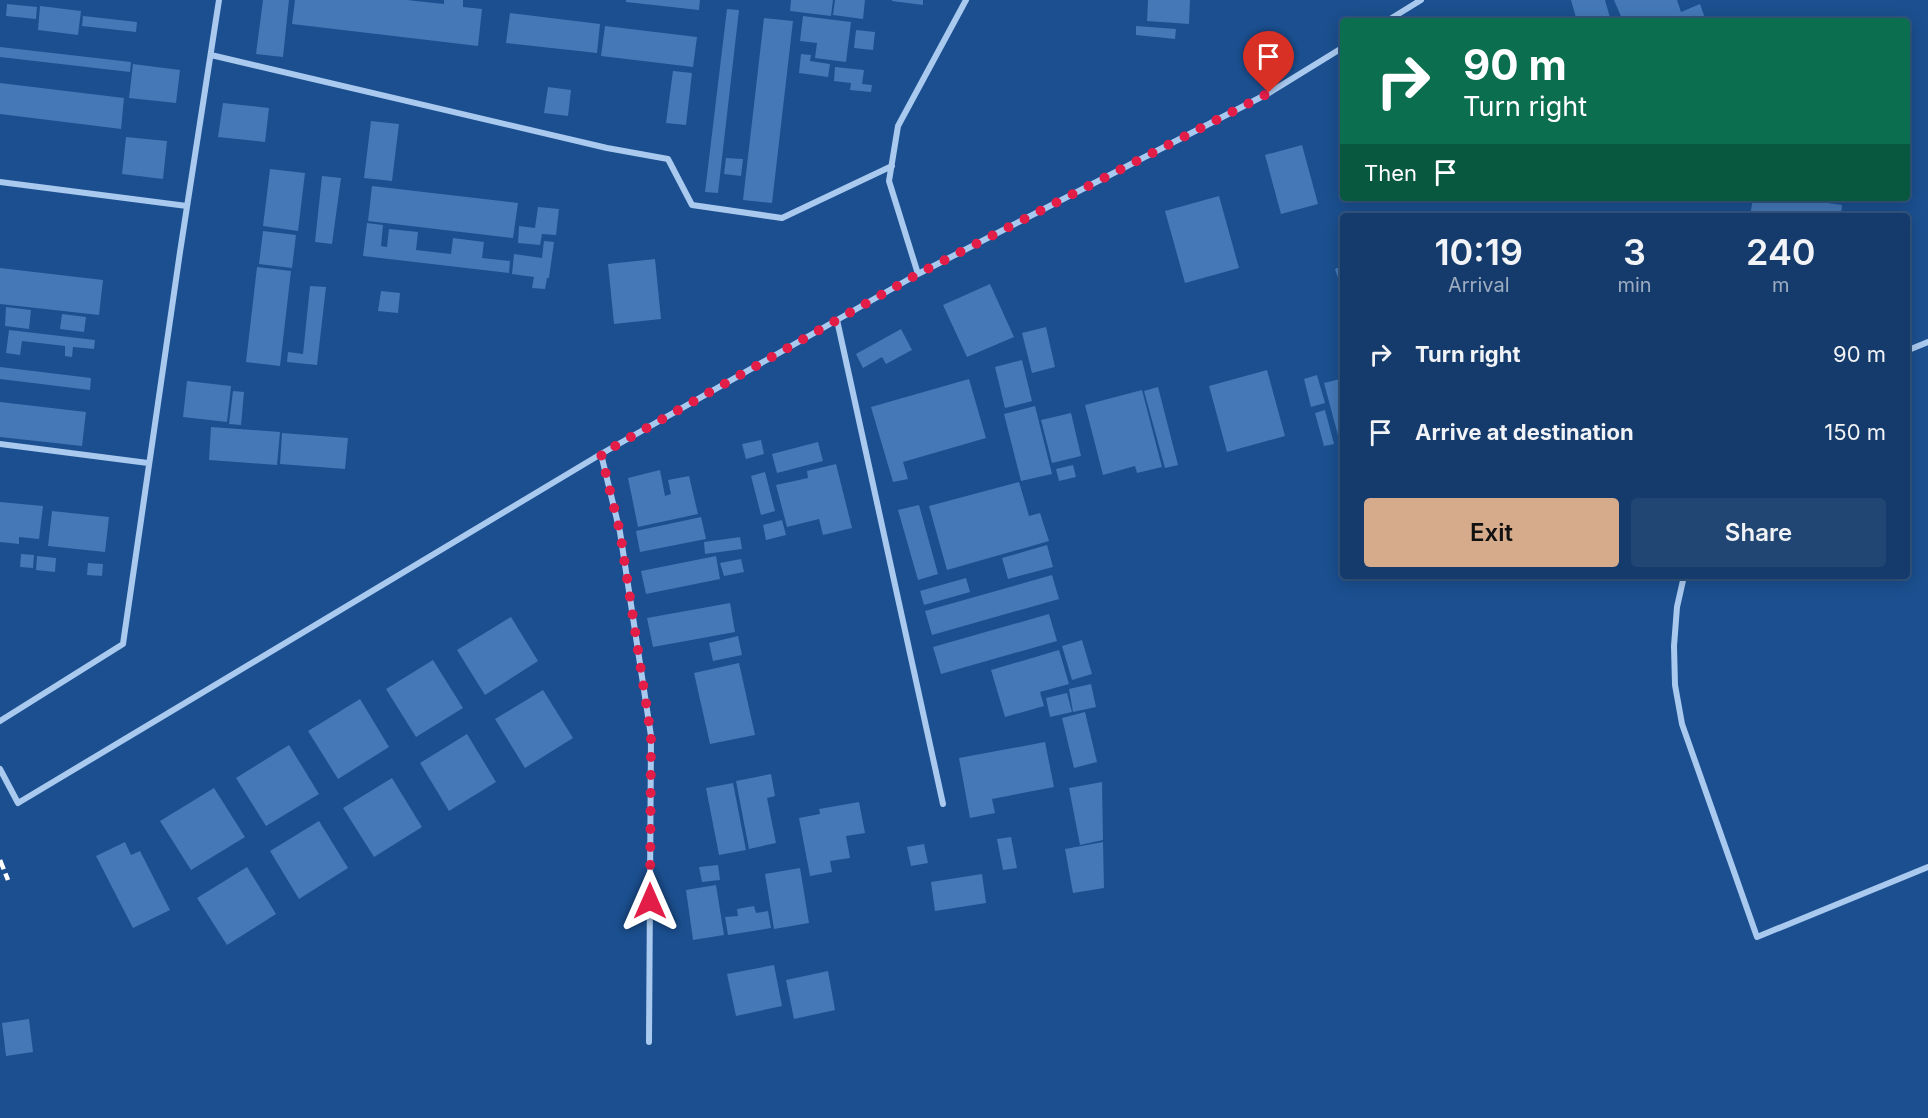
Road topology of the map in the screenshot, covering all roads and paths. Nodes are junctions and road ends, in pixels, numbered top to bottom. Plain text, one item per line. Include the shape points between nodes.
1 (219, 0) edge
2 (966, 0) edge
3 (1421, 0) edge
4 (1392, 18) edge
5 (1340, 49) edge
6 (211, 56) junction
7 (892, 166) junction
8 (0, 182) edge
9 (187, 206) junction
10 (918, 274) junction
11 (837, 320) junction
12 (1928, 342) edge
13 (1910, 349) edge
14 (0, 444) edge
15 (601, 454) junction
16 (148, 463) junction
17 (1683, 579) edge
18 (0, 721) edge
19 (0, 769) edge
20 (943, 804) dead end
21 (1928, 867) edge
22 (649, 1042) dead end

1 - 6 street
2 - 7 street via 898,126
3 - 4 street
5 - 10 street via 1269,93
6 - 7 street via 668,159 692,205 782,218
6 - 9 street
7 - 10 street via 889,181
8 - 9 street
9 - 16 street
10 - 11 street
11 - 15 street
11 - 20 street
12 - 13 street
14 - 16 street
15 - 19 street via 18,803
15 - 22 street via 620,532 651,736
16 - 18 street via 123,644
17 - 21 street via 1674,646 1675,685 1682,723 1757,937

